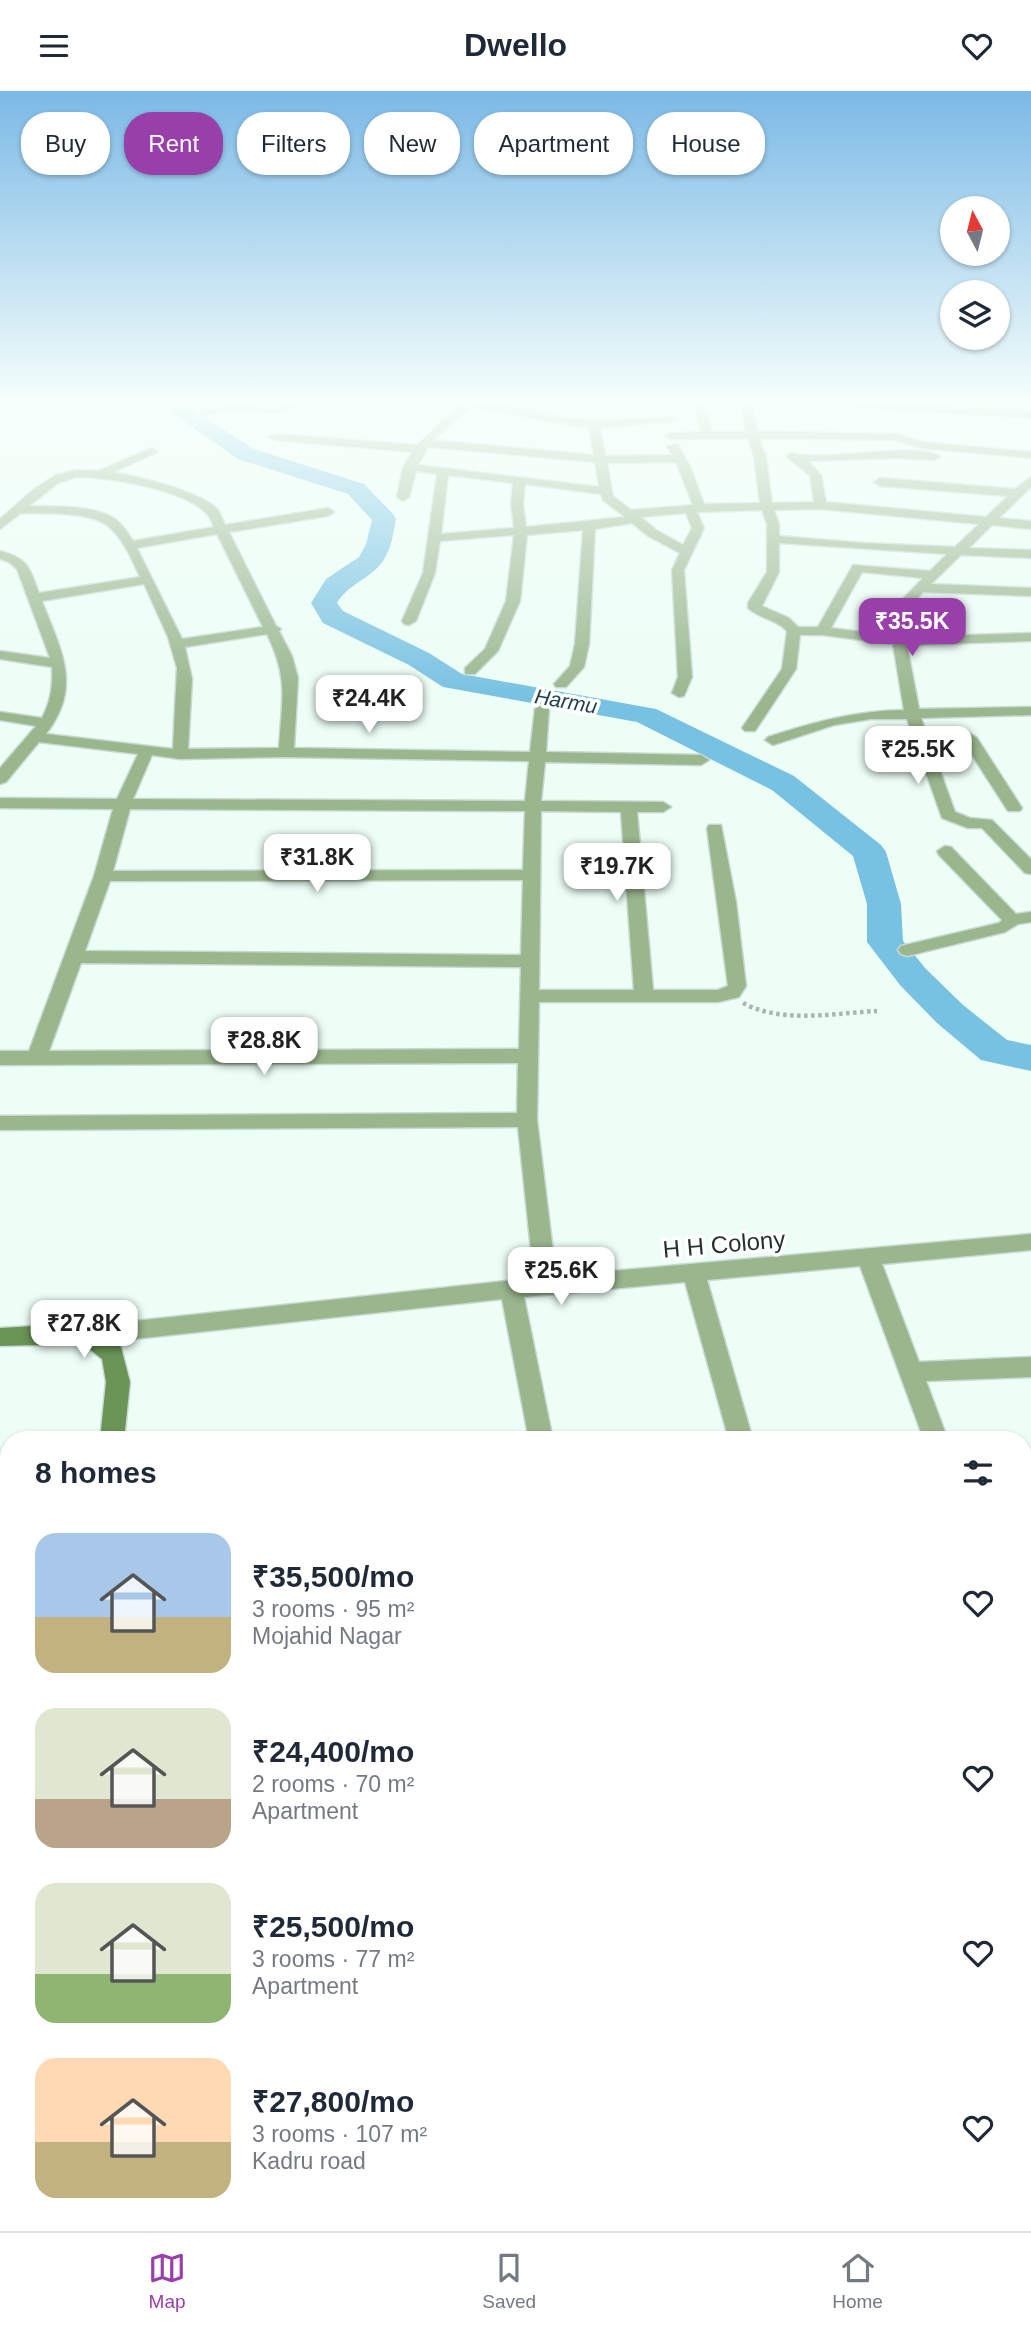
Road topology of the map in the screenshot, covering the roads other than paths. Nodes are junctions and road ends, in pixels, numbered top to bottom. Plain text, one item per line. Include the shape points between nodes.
1 (30, 501) edge
2 (198, 501) edge
3 (439, 501) edge
4 (517, 501) edge
5 (612, 501) edge
6 (693, 501) edge
7 (765, 501) edge
8 (820, 501) edge
9 (1009, 501) edge
10 (766, 505) junction
11 (820, 505) junction
12 (695, 508) junction
13 (20, 509) junction
14 (328, 512) dead end
15 (633, 517) junction
16 (990, 522) junction
17 (0, 525) edge
18 (589, 526) junction
19 (1031, 526) edge
20 (222, 530) junction
21 (521, 532) junction
22 (434, 538) junction
23 (774, 539) junction
24 (130, 545) junction
25 (958, 552) junction
26 (688, 553) junction
27 (1031, 554) edge
28 (1, 556) edge
29 (933, 575) junction
30 (147, 580) junction
31 (920, 588) junction
32 (1031, 592) edge
33 (34, 599) junction
34 (409, 621) dead end
35 (274, 629) junction
36 (794, 631) junction
37 (822, 631) junction
38 (1031, 636) edge
39 (874, 637) junction
40 (899, 641) junction
41 (178, 645) junction
42 (0, 655) edge
43 (59, 664) junction
44 (470, 671) dead end
45 (561, 684) dead end
46 (679, 693) dead end
47 (542, 709) dead end
48 (1031, 711) edge
49 (912, 713) junction
50 (0, 716) edge
51 (46, 723) junction
52 (750, 728) dead end
53 (36, 737) junction
54 (969, 739) dead end
55 (773, 740) dead end
56 (147, 750) junction
57 (286, 753) junction
58 (180, 754) junction
59 (537, 756) junction
60 (701, 760) dead end
61 (1, 775) edge
62 (0, 803) edge
63 (123, 803) junction
64 (1031, 803) edge
65 (533, 806) junction
66 (629, 807) junction
67 (663, 807) dead end
68 (1014, 808) junction
69 (986, 823) junction
70 (715, 828) dead end
71 (945, 851) dead end
72 (1031, 869) edge
73 (532, 875) junction
74 (103, 876) junction
75 (1031, 917) edge
76 (1012, 920) junction
77 (907, 950) dead end
78 (73, 957) junction
79 (529, 961) junction
80 (530, 996) junction
81 (644, 996) junction
82 (528, 1056) junction
83 (37, 1057) junction
84 (0, 1058) edge
85 (527, 1120) junction
86 (0, 1122) edge
87 (1031, 1242) edge
88 (868, 1257) junction
89 (694, 1273) junction
90 (546, 1286) junction
91 (511, 1289) junction
92 (88, 1335) junction
93 (0, 1337) edge
94 (1031, 1367) edge
95 (911, 1372) junction
96 (113, 1431) edge
97 (539, 1431) edge
98 (738, 1431) edge
99 (933, 1431) edge

1 - 13 street
2 - 20 street via 212,511
3 - 22 street
4 - 21 street
5 - 15 street
6 - 12 street
7 - 10 street
8 - 11 street
9 - 16 street
10 - 11 street
10 - 12 street
10 - 23 street
11 - 16 street
12 - 15 street
12 - 26 street via 698,528
13 - 17 street
13 - 24 street via 97,517 113,523
14 - 20 street
15 - 18 street
15 - 26 street
16 - 19 street
16 - 25 street
18 - 21 street
18 - 45 street via 582,644 577,667
20 - 24 street
20 - 35 street
21 - 22 street
21 - 44 street via 513,601 491,652
22 - 34 street via 429,573
23 - 25 street
23 - 36 street via 773,572 755,608 784,618
24 - 30 street
25 - 27 street
25 - 29 street
26 - 46 street via 678,570 684,677
28 - 33 street via 23,567
29 - 31 street
29 - 37 street via 858,568
30 - 33 street
30 - 41 street
31 - 32 street
31 - 39 street
33 - 43 street
35 - 41 street
35 - 57 street via 291,678
36 - 37 street
36 - 52 street via 789,669
37 - 39 street
38 - 40 street
39 - 40 street
40 - 49 street
41 - 58 street via 184,666
42 - 43 street
43 - 51 street via 60,700
47 - 59 street
48 - 49 street
49 - 55 street via 832,721
49 - 69 street via 948,815 968,823
50 - 51 street
51 - 53 street
53 - 56 street
53 - 61 street
54 - 68 street
56 - 58 street
56 - 63 street
57 - 58 street
57 - 59 street
59 - 60 street
59 - 65 street
62 - 63 street
63 - 65 street
63 - 74 street
64 - 68 street
65 - 66 street
65 - 73 street
66 - 67 street
66 - 81 street
68 - 69 street
69 - 72 street
70 - 81 street via 737,986 732,993 718,996
71 - 76 street
73 - 74 street
73 - 79 street
74 - 78 street
75 - 76 street
76 - 77 street via 1005,927
78 - 79 street
78 - 83 street
79 - 80 street
80 - 81 street
80 - 82 street
82 - 83 street
82 - 85 street
83 - 84 street
85 - 86 street
85 - 90 street
87 - 88 street, H H Colony
88 - 89 street, H H Colony
88 - 95 street
89 - 90 street, H H Colony
89 - 98 street
90 - 91 street, H H Colony
91 - 92 street, H H Colony
91 - 97 street
92 - 93 main road
92 - 96 main road via 113,1354 118,1382
94 - 95 street
95 - 99 street

